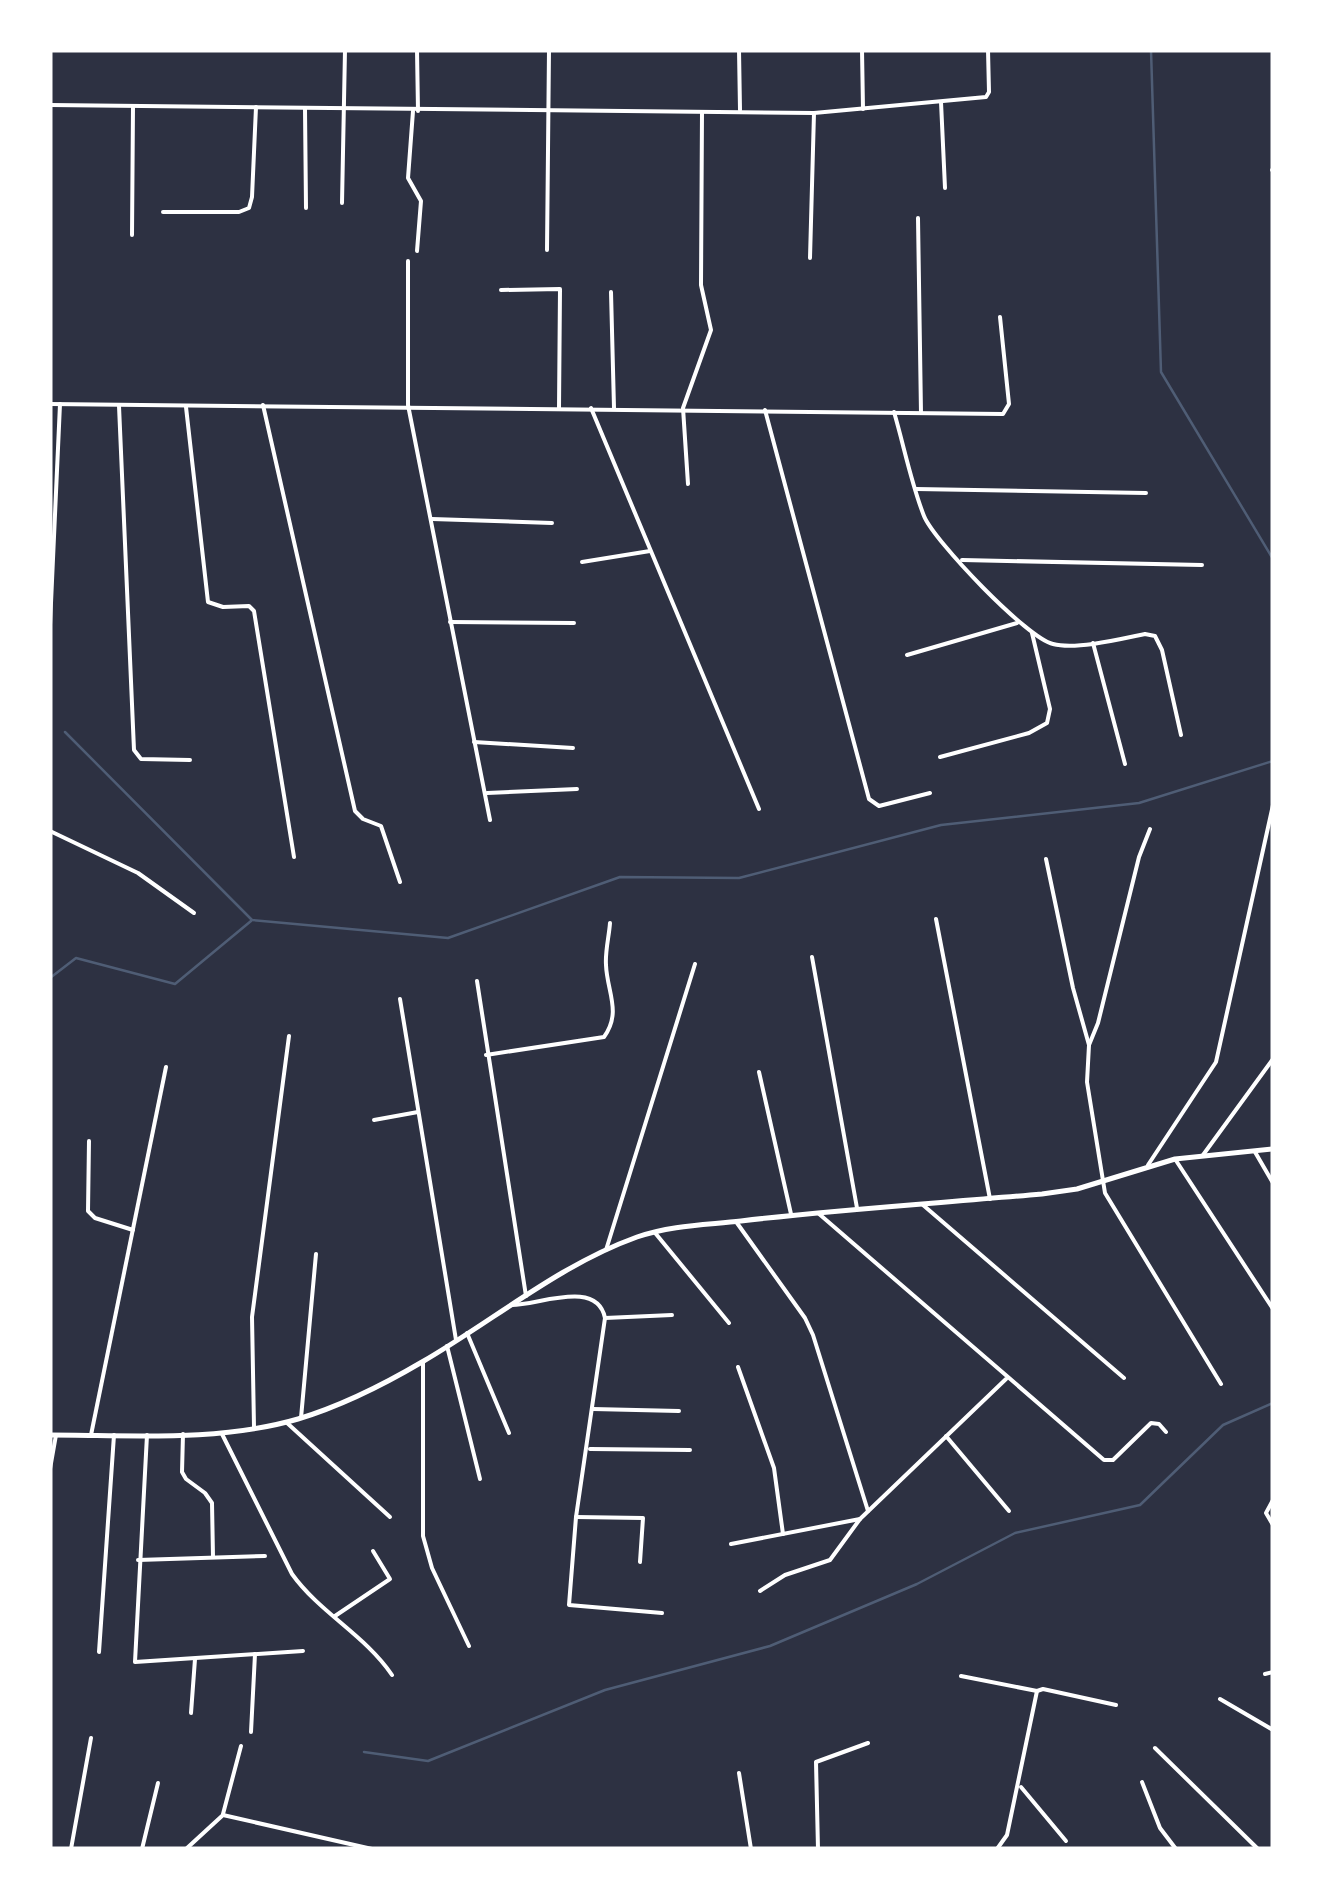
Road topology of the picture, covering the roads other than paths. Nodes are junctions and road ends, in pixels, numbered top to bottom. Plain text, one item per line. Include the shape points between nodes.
1 (345, 50) edge
2 (418, 50) edge
3 (550, 50) edge
4 (739, 50) edge
5 (862, 50) edge
6 (988, 50) edge
7 (941, 102) junction
8 (50, 106) edge
9 (133, 106) junction
10 (256, 107) junction
11 (305, 109) junction
12 (863, 109) junction
13 (345, 110) junction
14 (416, 111) junction
15 (549, 112) junction
16 (702, 112) junction
17 (740, 112) junction
18 (814, 113) junction
19 (945, 188) dead end
20 (342, 203) dead end
21 (306, 208) dead end
22 (163, 212) dead end
23 (918, 218) dead end
24 (132, 234) dead end
25 (547, 250) dead end
26 (417, 251) dead end
27 (810, 258) dead end
28 (408, 261) dead end
29 (501, 290) dead end
30 (610, 292) dead end
31 (1000, 316) dead end
32 (50, 404) edge
33 (60, 404) junction
34 (119, 405) junction
35 (263, 405) junction
36 (408, 405) junction
37 (185, 406) junction
38 (559, 408) junction
39 (591, 408) junction
40 (614, 408) junction
41 (683, 408) junction
42 (765, 410) junction
43 (894, 412) junction
44 (921, 414) junction
45 (688, 484) dead end
46 (916, 488) junction
47 (1146, 493) dead end
48 (430, 519) junction
49 (552, 523) dead end
50 (650, 551) junction
51 (959, 560) junction
52 (582, 562) dead end
53 (1202, 565) dead end
54 (450, 622) junction
55 (574, 622) dead end
56 (1018, 623) junction
57 (50, 625) edge
58 (1032, 634) junction
59 (1093, 642) junction
60 (907, 655) dead end
61 (1181, 735) dead end
62 (474, 742) junction
63 (573, 748) dead end
64 (940, 757) dead end
65 (190, 760) dead end
66 (1124, 764) dead end
67 (577, 788) dead end
68 (930, 793) dead end
69 (484, 794) junction
70 (1272, 806) edge
71 (759, 809) dead end
72 (490, 820) dead end
73 (1150, 829) dead end
74 (50, 831) edge
75 (294, 857) dead end
76 (1046, 858) dead end
77 (400, 882) dead end
78 (194, 913) dead end
79 (936, 919) dead end
80 (610, 923) dead end
81 (812, 957) dead end
82 (694, 964) dead end
83 (477, 981) dead end
84 (400, 999) dead end
85 (289, 1036) dead end
86 (1089, 1045) junction
87 (486, 1055) junction
88 (1273, 1059) edge
89 (166, 1067) dead end
90 (759, 1072) dead end
91 (418, 1112) junction
92 (374, 1120) dead end
93 (89, 1141) dead end
94 (1271, 1151) edge
95 (1255, 1152) junction
96 (1202, 1155) junction
97 (1175, 1159) junction
98 (1148, 1166) junction
99 (1102, 1182) junction
100 (1273, 1183) edge
101 (990, 1198) junction
102 (922, 1204) junction
103 (857, 1208) junction
104 (818, 1213) junction
105 (791, 1214) junction
106 (736, 1222) junction
107 (132, 1230) junction
108 (655, 1232) junction
109 (606, 1250) junction
110 (316, 1254) dead end
111 (526, 1296) junction
112 (510, 1305) junction
113 (1273, 1308) edge
114 (672, 1314) dead end
115 (605, 1318) junction
116 (729, 1324) dead end
117 (467, 1333) junction
118 (456, 1340) junction
119 (447, 1346) junction
120 (422, 1362) junction
121 (738, 1368) dead end
122 (1006, 1378) junction
123 (1124, 1378) dead end
124 (1222, 1384) dead end
125 (593, 1409) junction
126 (679, 1411) dead end
127 (301, 1418) junction
128 (286, 1422) junction
129 (254, 1427) junction
130 (221, 1432) junction
131 (508, 1432) dead end
132 (1166, 1432) dead end
133 (90, 1434) junction
134 (183, 1434) junction
135 (53, 1435) edge
136 (114, 1435) junction
137 (147, 1435) junction
138 (946, 1436) junction
139 (588, 1449) junction
140 (690, 1450) dead end
141 (50, 1469) edge
142 (480, 1479) dead end
143 (1273, 1500) edge
144 (868, 1511) junction
145 (1009, 1511) dead end
146 (390, 1517) dead end
147 (576, 1517) junction
148 (860, 1519) junction
149 (1273, 1524) edge
150 (783, 1534) junction
151 (731, 1544) dead end
152 (372, 1551) dead end
153 (265, 1556) dead end
154 (213, 1558) junction
155 (138, 1560) junction
156 (640, 1562) dead end
157 (760, 1591) dead end
158 (662, 1613) dead end
159 (335, 1616) junction
160 (469, 1646) dead end
161 (303, 1651) dead end
162 (99, 1652) dead end
163 (255, 1654) junction
164 (195, 1659) junction
165 (1273, 1672) edge
166 (1265, 1674) dead end
167 (392, 1675) dead end
168 (961, 1676) dead end
169 (1038, 1690) junction
170 (1220, 1698) dead end
171 (1116, 1705) dead end
172 (191, 1713) dead end
173 (1273, 1730) edge
174 (250, 1732) dead end
175 (91, 1738) dead end
176 (868, 1743) dead end
177 (241, 1746) dead end
178 (1155, 1748) dead end
179 (740, 1773) dead end
180 (1142, 1782) dead end
181 (158, 1783) dead end
182 (1019, 1785) junction
183 (223, 1815) junction
184 (1066, 1841) dead end
185 (71, 1849) edge
186 (142, 1849) edge
187 (186, 1849) edge
188 (372, 1849) edge
189 (752, 1849) edge
190 (818, 1849) edge
191 (997, 1849) edge
192 (1176, 1849) edge
193 (1258, 1849) edge

1 - 13 street
2 - 14 street
3 - 15 street
4 - 17 street
5 - 12 street
6 - 7 street via 986,97
7 - 12 street
7 - 19 street
8 - 9 street
9 - 10 street
9 - 24 street
10 - 11 street
10 - 22 street via 249,208
11 - 13 street
11 - 21 street
12 - 18 street
13 - 14 street
13 - 20 street
14 - 15 street
14 - 26 street via 408,178 422,201
15 - 16 street
15 - 25 street
16 - 17 street
16 - 41 street via 700,277 711,330
17 - 18 street
18 - 27 street
23 - 44 street
28 - 36 street
29 - 38 street via 560,290
30 - 40 street
31 - 44 street via 1006,412
32 - 33 street
33 - 34 street
33 - 57 street
34 - 37 street
34 - 65 street via 134,750 142,759
35 - 36 street
35 - 37 street
35 - 77 street via 355,811 381,826
36 - 38 street
36 - 48 street
37 - 75 street via 208,602 254,610
38 - 39 street
39 - 40 street
39 - 50 street
40 - 41 street
41 - 42 street
41 - 45 street
42 - 43 street
42 - 68 street via 868,799 879,806
43 - 44 street
43 - 46 street
46 - 47 street
46 - 51 street via 928,525
48 - 49 street
48 - 54 street
50 - 52 street
50 - 71 street
51 - 53 street
51 - 56 street
54 - 55 street
54 - 62 street
56 - 58 street
56 - 60 street
58 - 59 street via 1052,644
58 - 64 street via 1050,709 1047,723 1030,734
59 - 61 street via 1156,636
59 - 66 street
62 - 63 street
62 - 69 street
67 - 69 street
69 - 72 street
70 - 98 street via 1218,1058
73 - 86 street
74 - 78 street via 138,873
76 - 86 street
79 - 101 street
80 - 87 street via 606,968 614,1007 604,1036
81 - 103 street
82 - 109 street
83 - 87 street
84 - 91 street
85 - 129 street via 252,1318
86 - 99 street via 1086,1082
87 - 111 street
88 - 96 street
89 - 107 street
90 - 105 street
91 - 92 street
91 - 118 street
93 - 107 street via 88,1211
94 - 95 street
95 - 96 street
95 - 100 street
96 - 97 street
97 - 98 street
97 - 113 street
98 - 99 street
99 - 101 street
99 - 124 street
101 - 102 street
102 - 103 street
102 - 123 street
103 - 104 street
104 - 105 street
104 - 122 street
105 - 106 street
106 - 108 street
106 - 144 street via 813,1334
107 - 133 street
108 - 109 street
108 - 116 street
109 - 111 street
110 - 127 street
111 - 112 street
112 - 115 street via 583,1297 603,1307
112 - 117 street
114 - 115 street
115 - 125 street
117 - 118 street
117 - 131 street
118 - 119 street
119 - 120 street
119 - 142 street
120 - 127 street
120 - 160 street via 423,1536
121 - 150 street via 774,1468
122 - 132 street via 1109,1462 1147,1425 1159,1424
122 - 138 street
125 - 126 street
125 - 139 street
127 - 128 street
128 - 129 street
128 - 146 street
129 - 130 street
130 - 134 street
130 - 159 street via 292,1574
133 - 135 street
133 - 136 street
134 - 137 street
134 - 154 street via 182,1472 212,1503
135 - 141 street
136 - 137 street
136 - 162 street
137 - 155 street
138 - 144 street
138 - 145 street
139 - 140 street
139 - 147 street
143 - 149 street via 1266,1512
144 - 148 street
147 - 156 street via 644,1518
147 - 158 street via 568,1605
148 - 150 street
148 - 157 street via 830,1560
150 - 151 street
152 - 159 street via 390,1579
153 - 154 street
154 - 155 street
155 - 164 street via 136,1662
159 - 167 street
161 - 163 street
163 - 164 street
163 - 174 street
164 - 172 street
165 - 166 street
168 - 169 street
169 - 171 street
169 - 182 street
170 - 173 street
175 - 185 street
176 - 190 street via 816,1762
177 - 183 street
178 - 193 street
179 - 189 street
180 - 192 street
181 - 186 street
182 - 184 street
182 - 191 street
183 - 187 street
183 - 188 street

